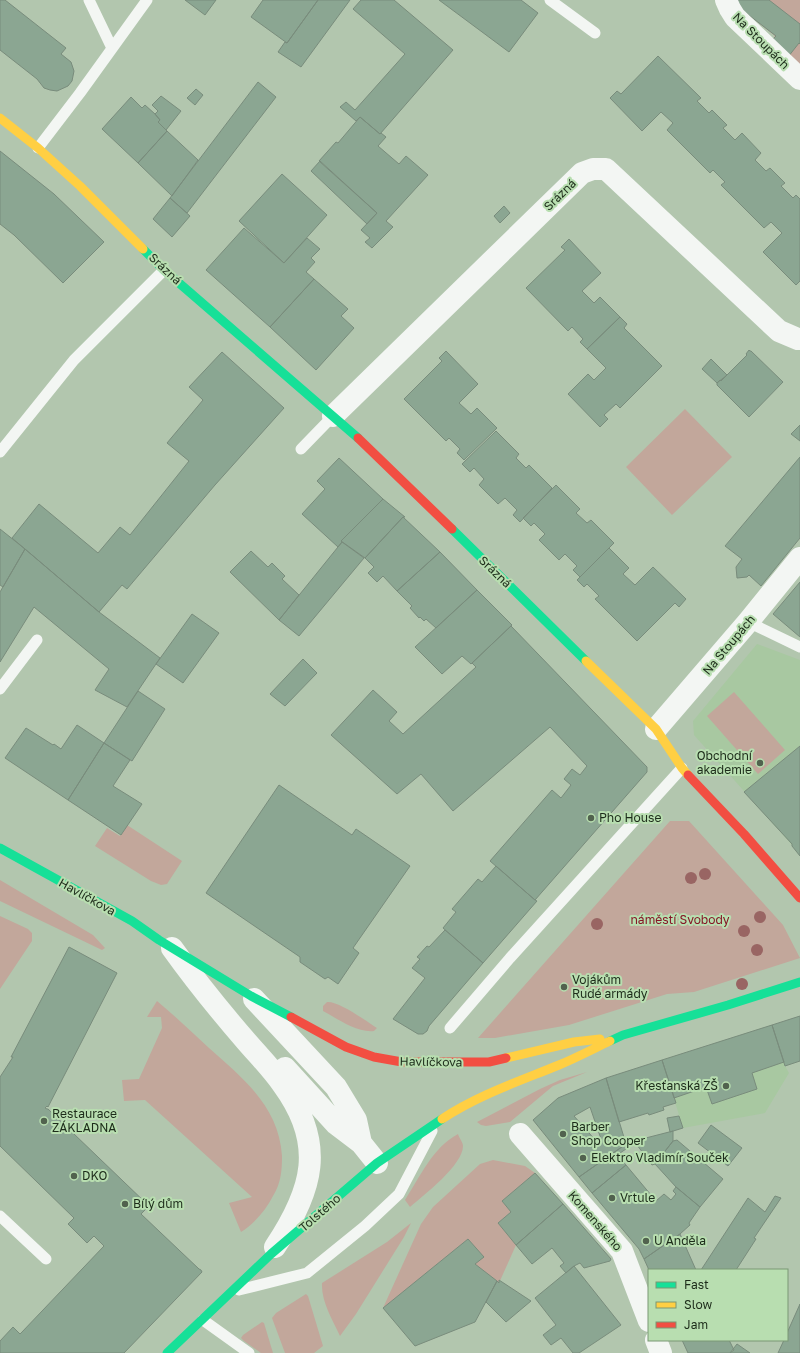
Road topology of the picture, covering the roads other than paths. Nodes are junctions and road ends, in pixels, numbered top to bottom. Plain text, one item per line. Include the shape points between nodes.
1 (89, 0) edge
2 (147, 0) edge
3 (550, 0) edge
4 (726, 0) edge
5 (595, 33) dead end
6 (112, 48) junction
7 (800, 79) edge
8 (0, 118) edge
9 (38, 148) junction
10 (164, 270) junction
11 (800, 338) edge
12 (334, 416) junction
13 (301, 449) dead end
14 (0, 452) edge
15 (800, 558) edge
16 (748, 622) junction
17 (37, 640) dead end
18 (800, 647) edge
19 (0, 688) edge
20 (656, 729) junction
21 (682, 768) junction
22 (0, 848) edge
23 (800, 898) edge
24 (172, 948) junction
25 (800, 982) edge
26 (251, 996) junction
27 (220, 1011) junction
28 (450, 1028) dead end
29 (623, 1036) junction
30 (436, 1123) junction
31 (520, 1134) dead end
32 (361, 1143) junction
33 (377, 1163) junction
34 (0, 1216) edge
35 (270, 1254) junction
36 (46, 1259) dead end
37 (230, 1293) junction
38 (648, 1318) edge
39 (203, 1320) junction
40 (656, 1341) edge
41 (167, 1353) edge
42 (249, 1353) edge
43 (661, 1353) edge

1 - 6 lane
2 - 6 lane
3 - 5 lane
4 - 7 street, Na Stoupách via 735,17
6 - 9 lane
8 - 9 street, Srázná
9 - 10 street, Srázná
10 - 12 street, Srázná
10 - 14 lane via 74,360
11 - 12 street, Srázná via 779,331 606,169 593,169 582,173
12 - 13 lane
12 - 20 street, Srázná
15 - 16 street, Na Stoupách
16 - 18 lane
16 - 20 street, Na Stoupách
17 - 19 lane
20 - 21 street
21 - 23 street
21 - 28 lane
22 - 24 street, Havlíčkova via 132,922
24 - 26 street, Havlíčkova
24 - 27 street, Havlíčkova
25 - 29 street
26 - 29 street, Havlíčkova via 346,1047 374,1057 402,1062 489,1062 574,1042
26 - 32 street, Havlíčkova via 336,1087 356,1120
27 - 32 street, Havlíčkova via 277,1060 336,1124
27 - 35 street, Havlíčkova via 283,1085 297,1106 308,1135 311,1154 307,1185 300,1206
29 - 30 street, Tolstého via 489,1093
30 - 33 street, Tolstého
30 - 37 lane via 399,1194 365,1226 307,1272
31 - 38 street, Komenského via 622,1251
32 - 33 street, Havlíčkova
33 - 35 street, Tolstého
34 - 36 lane
35 - 37 street, Tolstého
37 - 39 street, Tolstého
39 - 41 street, Tolstého
39 - 42 lane
40 - 43 street

